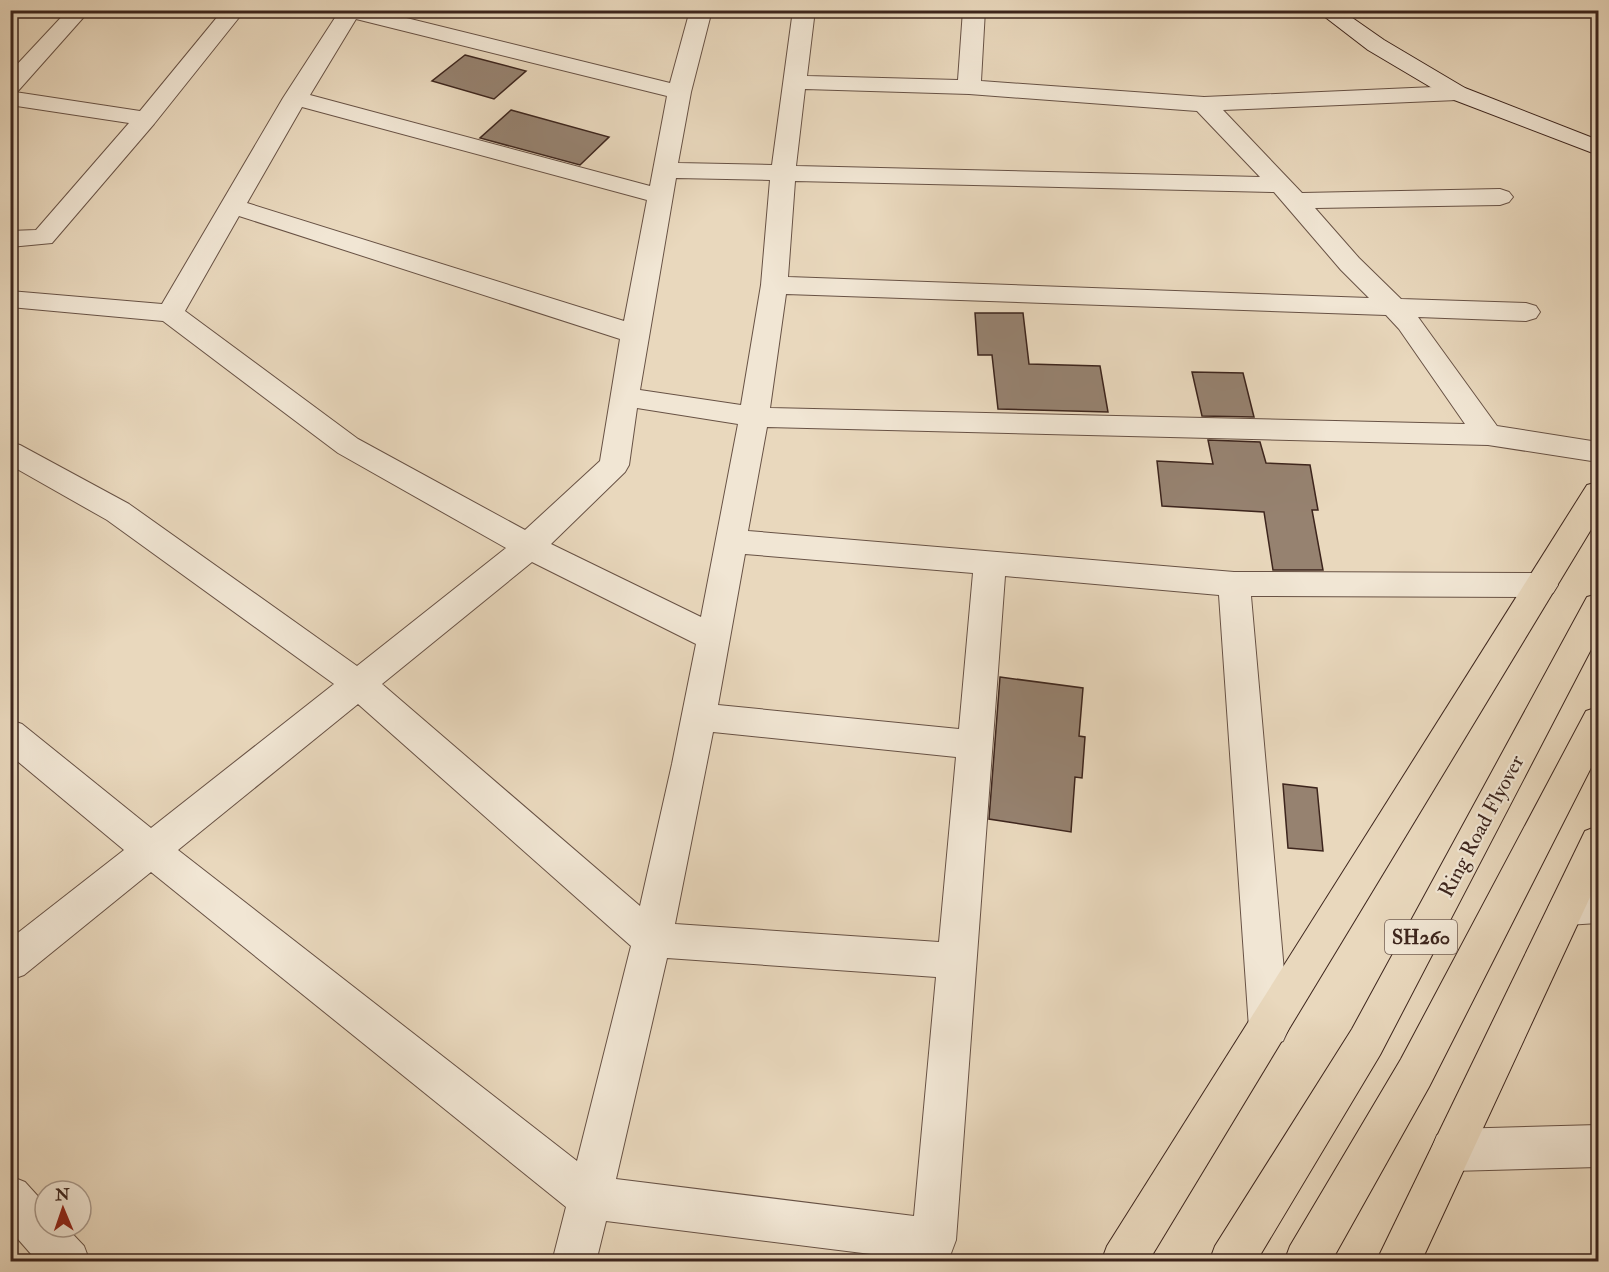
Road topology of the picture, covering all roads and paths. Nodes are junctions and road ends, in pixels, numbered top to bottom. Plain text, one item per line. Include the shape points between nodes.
1 (80, 10) edge
2 (235, 10) edge
3 (701, 10) edge
4 (804, 10) edge
5 (974, 10) edge
6 (1326, 10) edge
7 (1350, 10) edge
8 (351, 11) edge
9 (1399, 42) junction
10 (1376, 45) junction
11 (793, 82) junction
12 (10, 86) edge
13 (1480, 86) junction
14 (969, 87) junction
15 (679, 92) junction
16 (1458, 93) junction
17 (10, 98) edge
18 (296, 98) junction
19 (1204, 104) junction
20 (146, 119) junction
21 (1599, 138) edge
22 (1599, 148) edge
23 (783, 174) junction
24 (662, 183) junction
25 (1288, 193) junction
26 (1500, 197) dead end
27 (232, 206) junction
28 (10, 240) edge
29 (774, 285) junction
30 (10, 299) edge
31 (1393, 307) junction
32 (1526, 312) dead end
33 (170, 313) junction
34 (635, 334) junction
35 (626, 397) junction
36 (754, 417) junction
37 (1488, 435) junction
38 (10, 452) edge
39 (1599, 452) edge
40 (1599, 493) edge
41 (731, 540) junction
42 (528, 546) junction
43 (990, 563) junction
44 (1234, 584) junction
45 (1542, 585) junction
46 (1599, 606) edge
47 (714, 638) junction
48 (358, 684) junction
49 (698, 717) junction
50 (1599, 722) edge
51 (10, 734) edge
52 (975, 745) junction
53 (1599, 842) edge
54 (150, 850) junction
55 (1583, 907) edge
56 (652, 940) junction
57 (957, 961) junction
58 (10, 963) edge
59 (1269, 1028) junction
60 (1599, 1146) edge
61 (1452, 1150) junction
62 (10, 1197) edge
63 (588, 1197) junction
64 (68, 1262) edge
65 (574, 1262) edge
66 (1123, 1262) edge
67 (1231, 1262) edge
68 (1306, 1262) edge
69 (1398, 1262) edge

1 - 12 street
2 - 20 street
3 - 15 street
4 - 11 street
5 - 14 street
6 - 10 street
7 - 9 street
8 - 15 street
8 - 18 street
9 - 10 street
9 - 13 street
10 - 16 street
11 - 14 street
11 - 23 street
13 - 16 street
13 - 21 street
14 - 19 street
15 - 24 street
16 - 19 street
16 - 22 street
17 - 20 street
18 - 24 street
18 - 27 street
19 - 25 street
20 - 28 street via 43,238
23 - 24 street
23 - 25 street
23 - 29 street
24 - 34 street
25 - 26 street
25 - 31 street
27 - 33 street
27 - 34 street
29 - 31 street
29 - 36 street
30 - 33 street
31 - 32 street
31 - 37 street via 1409,323
33 - 42 street via 348,446
34 - 35 street
35 - 36 street
35 - 42 street via 614,465
36 - 37 street
36 - 41 street
37 - 39 street
38 - 48 street via 118,512
40 - 45 main road
41 - 43 street
41 - 47 street
42 - 47 street
42 - 48 street
43 - 44 street
43 - 52 street
44 - 45 street
44 - 59 street
45 - 59 main road
46 - 67 main road, Ring Road Flyover / SH260 via 1366,1042
47 - 49 street
48 - 54 street
48 - 56 street
49 - 52 street
49 - 56 street
50 - 68 main road, SH260 via 1415,1072
51 - 54 street
52 - 57 street
53 - 55 main road
54 - 58 street
54 - 63 street
55 - 61 main road
56 - 57 street
56 - 63 street
57 - 63 street via 934,1240
59 - 66 main road
60 - 61 street
61 - 69 main road
62 - 64 street
63 - 65 street

